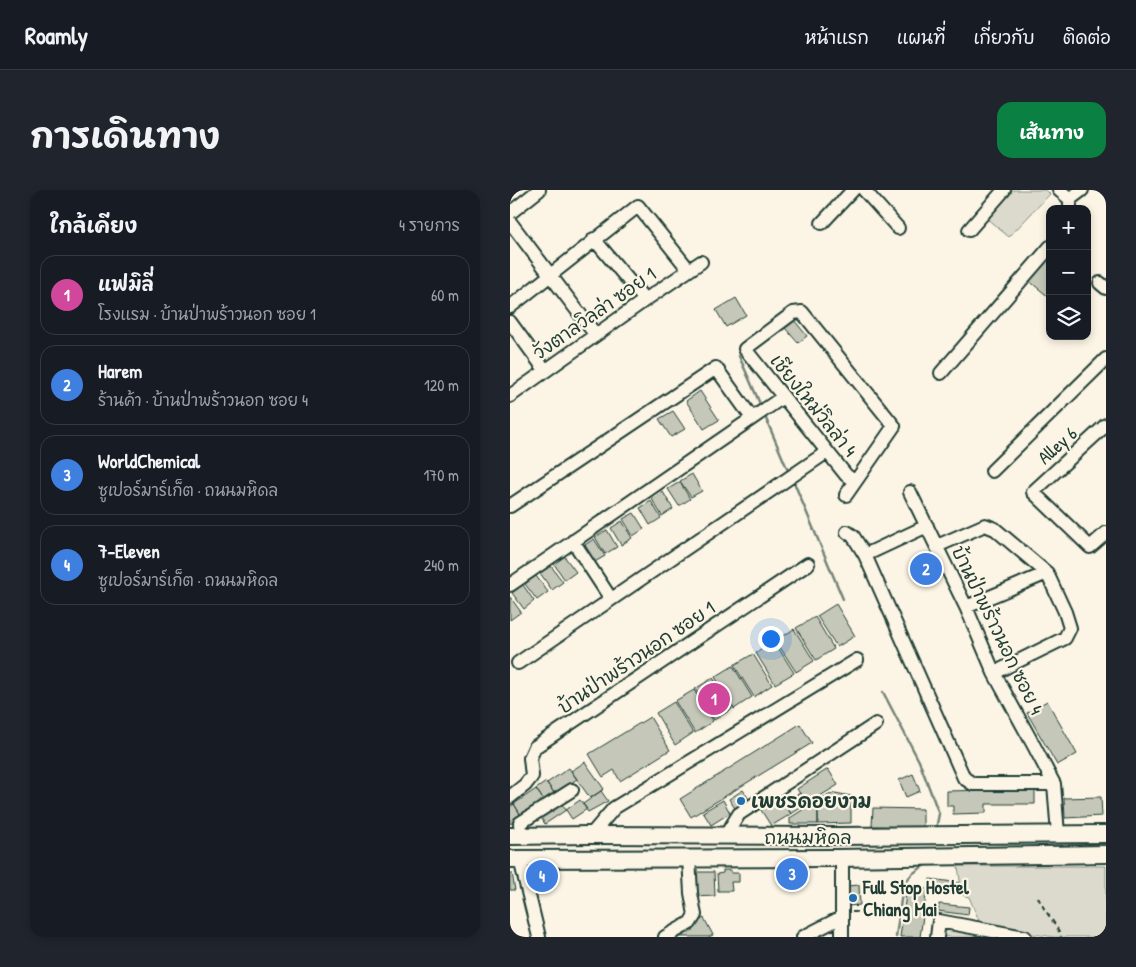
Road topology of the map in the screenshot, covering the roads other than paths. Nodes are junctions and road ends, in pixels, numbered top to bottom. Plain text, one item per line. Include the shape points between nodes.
1 (539, 190) edge
2 (853, 190) edge
3 (864, 190) edge
4 (1004, 190) edge
5 (1059, 190) edge
6 (1082, 190) edge
7 (1070, 204) edge
8 (510, 213) edge
9 (510, 222) edge
10 (822, 223) dead end
11 (898, 228) dead end
12 (969, 230) dead end
13 (594, 239) junction
14 (1047, 250) edge
15 (701, 262) dead end
16 (689, 270) junction
17 (550, 274) junction
18 (645, 300) junction
19 (510, 307) edge
20 (510, 322) edge
21 (595, 334) junction
22 (1106, 359) edge
23 (545, 370) junction
24 (941, 373) dead end
25 (510, 396) edge
26 (782, 397) junction
27 (759, 413) junction
28 (1106, 425) edge
29 (827, 452) junction
30 (992, 470) dead end
31 (855, 482) junction
32 (910, 492) dead end
33 (846, 495) dead end
34 (510, 506) edge
35 (928, 526) junction
36 (847, 532) dead end
37 (1106, 533) edge
38 (573, 541) junction
39 (937, 546) junction
40 (865, 555) junction
41 (808, 564) dead end
42 (1047, 573) junction
43 (510, 586) edge
44 (611, 599) junction
45 (966, 607) junction
46 (857, 660) dead end
47 (518, 663) dead end
48 (994, 673) junction
49 (876, 724) dead end
50 (1054, 784) junction
51 (572, 790) dead end
52 (510, 797) edge
53 (590, 834) junction
54 (1058, 834) junction
55 (1106, 834) edge
56 (726, 835) junction
57 (515, 836) edge
58 (1106, 854) edge
59 (690, 858) junction
60 (839, 858) junction
61 (515, 859) edge
62 (840, 918) junction
63 (539, 937) edge
64 (665, 937) edge
65 (803, 937) edge
66 (837, 937) edge
67 (842, 937) edge
68 (937, 937) edge
69 (1023, 937) edge

1 - 8 street
2 - 10 street
3 - 11 street
4 - 12 street
5 - 7 street
6 - 7 street
9 - 17 street
13 - 16 street via 638,206
13 - 17 street
13 - 18 street
14 - 24 street
15 - 16 street, วังตาลวิลล่า ซอย 1
16 - 18 street, วังตาลวิลล่า ซอย 1
17 - 19 street
17 - 21 street
18 - 21 street, วังตาลวิลล่า ซอย 1
20 - 23 street
21 - 23 street, วังตาลวิลล่า ซอย 1
22 - 30 street
23 - 25 street, วังตาลวิลล่า ซอย 1
26 - 27 street
26 - 29 street, เชียงใหม่วิลล่า 4
26 - 31 street, เชียงใหม่วิลล่า 4 via 745,349 793,313 802,312 894,426
27 - 34 street via 716,368
27 - 38 street
28 - 37 street, Alley 6 via 1033,492 1090,547
29 - 31 street, เชียงใหม่วิลล่า 4
29 - 44 street
31 - 33 street
32 - 35 street, บ้านป่าพร้าวนอก ซอย 4
35 - 39 street, บ้านป่าพร้าวนอก ซอย 4
35 - 40 street
36 - 40 street
38 - 43 street
38 - 44 street
39 - 42 street via 984,525 995,528
39 - 45 street, บ้านป่าพร้าวนอก ซอย 4
40 - 50 street via 964,778 973,784
41 - 52 street, บ้านป่าพร้าวนอก ซอย 1 via 535,747 530,758 532,776
42 - 45 street
42 - 48 street via 1070,628 1065,638
44 - 47 street
45 - 48 street, บ้านป่าพร้าวนอก ซอย 4
46 - 53 street via 614,808
48 - 50 street, บ้านป่าพร้าวนอก ซอย 4
49 - 56 street via 738,814
50 - 54 street, บ้านป่าพร้าวนอก ซอย 4
51 - 57 street via 520,823
53 - 56 main road, ถนนมหิดล
53 - 57 main road, ถนนมหิดล
54 - 55 main road, ถนนมหิดล
54 - 56 main road, ถนนมหิดล
58 - 60 main road, ถนนมหิดล
59 - 60 main road, ถนนมหิดล
59 - 61 main road, ถนนมหิดล
59 - 64 street via 695,916 690,923
60 - 62 street
61 - 63 street
62 - 65 street
62 - 66 street
62 - 67 street
68 - 69 street via 940,922

